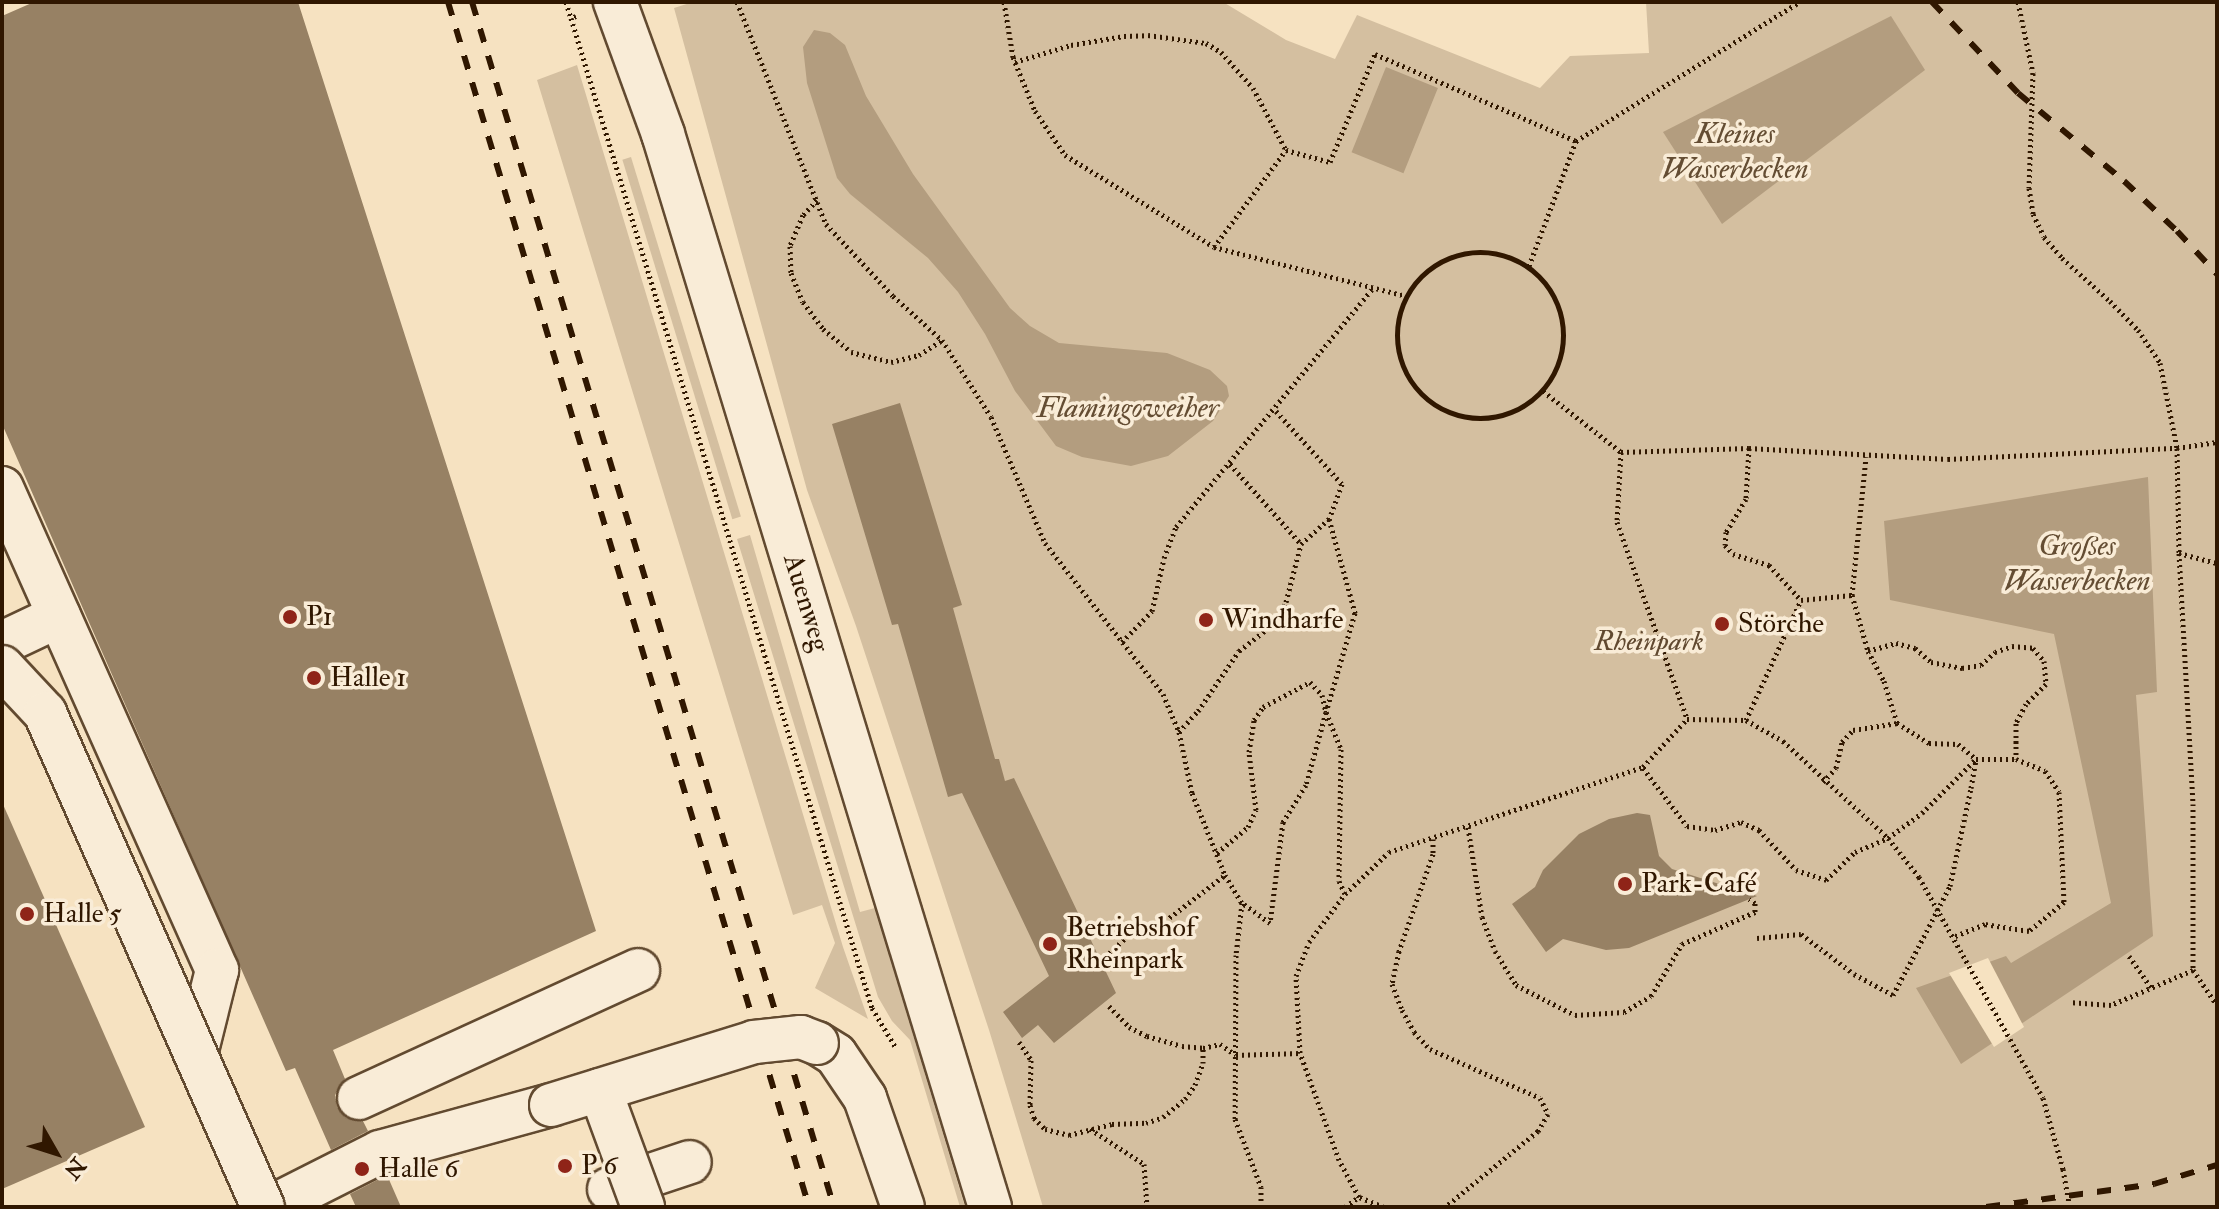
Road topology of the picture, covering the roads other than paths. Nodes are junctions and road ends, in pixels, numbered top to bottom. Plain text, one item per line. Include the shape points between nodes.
1 (615, 2) edge
2 (2, 488) edge
3 (59, 616) junction
4 (2, 643) edge
5 (2, 668) edge
6 (45, 713) junction
7 (638, 970) dead end
8 (196, 1054) junction
9 (600, 1090) junction
10 (359, 1098) dead end
11 (690, 1162) dead end
12 (626, 1198) edge
13 (263, 1207) edge
14 (271, 1207) edge
15 (903, 1207) edge
16 (990, 1207) edge

1 - 16 street, Auenweg via 663,134
2 - 3 street
3 - 4 street
3 - 8 street via 217,970
5 - 6 street, bridge
6 - 8 street
6 - 13 street, bridge
7 - 10 street
8 - 13 street
9 - 12 street, bridge
9 - 14 street, bridge via 380,1152
9 - 15 street, bridge via 754,1042 801,1037 836,1055 852,1074
11 - 12 street

